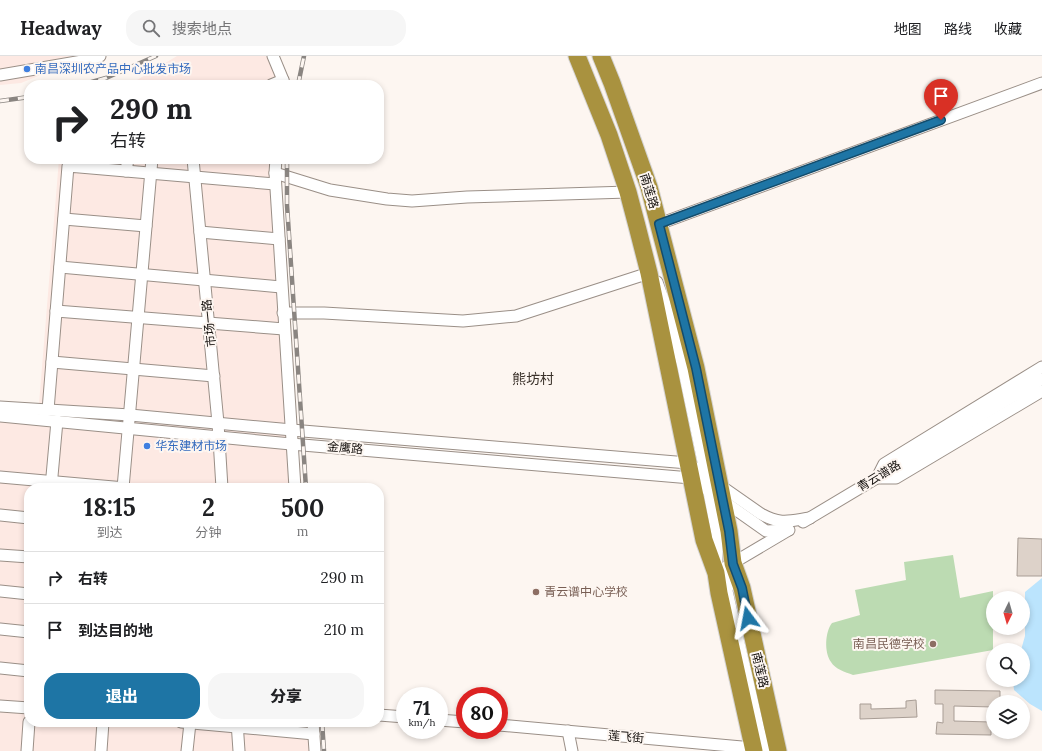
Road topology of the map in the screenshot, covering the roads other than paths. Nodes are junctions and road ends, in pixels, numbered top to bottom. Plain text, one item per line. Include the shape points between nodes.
1 (100, 56) edge
2 (273, 56) edge
3 (577, 56) edge
4 (601, 56) edge
5 (0, 75) edge
6 (281, 80) edge
7 (1042, 82) edge
8 (127, 164) edge
9 (151, 164) edge
10 (193, 164) edge
11 (276, 164) edge
12 (126, 171) junction
13 (150, 174) junction
14 (194, 177) junction
15 (275, 179) junction
16 (628, 192) junction
17 (64, 219) junction
18 (659, 224) junction
19 (146, 226) junction
20 (637, 226) junction
21 (200, 232) junction
22 (279, 239) junction
23 (60, 267) junction
24 (649, 273) junction
25 (142, 274) junction
26 (204, 280) junction
27 (281, 287) junction
28 (56, 311) junction
29 (283, 314) junction
30 (138, 317) junction
31 (208, 323) junction
32 (284, 329) junction
33 (52, 362) junction
34 (1042, 367) edge
35 (134, 369) junction
36 (214, 376) junction
37 (1042, 379) edge
38 (1042, 391) edge
39 (0, 408) edge
40 (48, 410) junction
41 (130, 415) junction
42 (0, 416) edge
43 (57, 421) junction
44 (218, 423) junction
45 (128, 428) junction
46 (291, 430) junction
47 (219, 437) junction
48 (292, 444) junction
49 (0, 477) edge
50 (877, 478) junction
51 (706, 482) junction
52 (38, 483) edge
53 (51, 483) edge
54 (124, 483) edge
55 (222, 483) edge
56 (295, 483) edge
57 (0, 515) edge
58 (24, 517) edge
59 (810, 518) junction
60 (788, 530) junction
61 (0, 555) edge
62 (24, 557) edge
63 (733, 564) junction
64 (716, 572) junction
65 (0, 591) edge
66 (24, 593) edge
67 (0, 629) edge
68 (24, 631) edge
69 (0, 668) edge
70 (24, 670) edge
71 (0, 706) edge
72 (24, 708) edge
73 (384, 715) edge
74 (396, 716) edge
75 (508, 726) edge
76 (29, 727) edge
77 (103, 727) edge
78 (185, 727) edge
79 (237, 727) edge
80 (254, 727) edge
81 (313, 727) edge
82 (568, 732) junction
83 (314, 734) junction
84 (757, 750) edge
85 (27, 751) edge
86 (101, 751) edge
87 (187, 751) edge
88 (239, 751) edge
89 (315, 751) edge
90 (572, 751) edge
91 (778, 751) edge

1 - 5 street via 81,62
2 - 6 street
3 - 16 highway, 南莲路 via 609,135
4 - 18 highway, 南莲路 via 649,187
7 - 18 street
8 - 12 street
9 - 13 street
10 - 14 street, 市场一路
11 - 15 street
12 - 13 street
12 - 17 street via 68,166
13 - 14 street
13 - 19 street
14 - 15 street
14 - 21 street, 市场一路
15 - 16 street via 330,190 406,200
15 - 22 street
16 - 20 highway, 南莲路
17 - 19 street
17 - 23 street
18 - 51 highway, 南莲路 via 696,368
19 - 25 street
20 - 24 highway, 南莲路
20 - 51 street via 665,304 683,366
21 - 22 street
21 - 26 street, 市场一路
22 - 27 street
23 - 25 street
23 - 28 street
24 - 29 street via 516,316 463,321 324,313
24 - 51 highway, 南莲路
25 - 26 street
25 - 30 street
26 - 27 street
26 - 31 street, 市场一路
27 - 29 street
28 - 30 street
28 - 33 street
29 - 32 street
30 - 31 street
30 - 35 street
31 - 32 street
31 - 36 street, 市场一路
32 - 46 street
33 - 35 street
33 - 40 street
34 - 50 street via 884,464
35 - 36 street
35 - 41 street
36 - 44 street, 市场一路
37 - 50 street, 青云谱路
38 - 50 street via 896,478
39 - 40 street, 金鹰路
40 - 41 street, 金鹰路
41 - 44 street, 金鹰路
41 - 45 street
42 - 43 street, 金鹰路
43 - 45 street, 金鹰路
43 - 53 street
44 - 46 street, 金鹰路
44 - 47 street, 市场一路
45 - 47 street, 金鹰路
45 - 54 street
46 - 48 street
46 - 51 street, 金鹰路
47 - 48 street, 金鹰路
47 - 55 street, 市场一路
48 - 51 street, 金鹰路
48 - 56 street
49 - 52 street
50 - 59 street, 青云谱路
51 - 59 street via 773,520 784,522
51 - 60 street via 766,531
51 - 63 highway, 南莲路 via 729,531
51 - 64 highway, 南莲路 via 704,540
57 - 58 street
59 - 60 street, 青云谱路
60 - 63 street, 青云谱路
61 - 62 street
63 - 64 street, 青云谱路
63 - 84 street via 727,591 759,730
63 - 91 highway, 南莲路 via 742,588
64 - 84 highway, 南莲路
65 - 66 street
67 - 68 street
69 - 70 street
71 - 72 street
73 - 74 street
75 - 82 street, 莲飞街
76 - 85 street
77 - 86 street
78 - 87 street
79 - 88 street
80 - 83 street
81 - 83 street
82 - 84 street, 莲飞街
82 - 90 street
83 - 89 street

